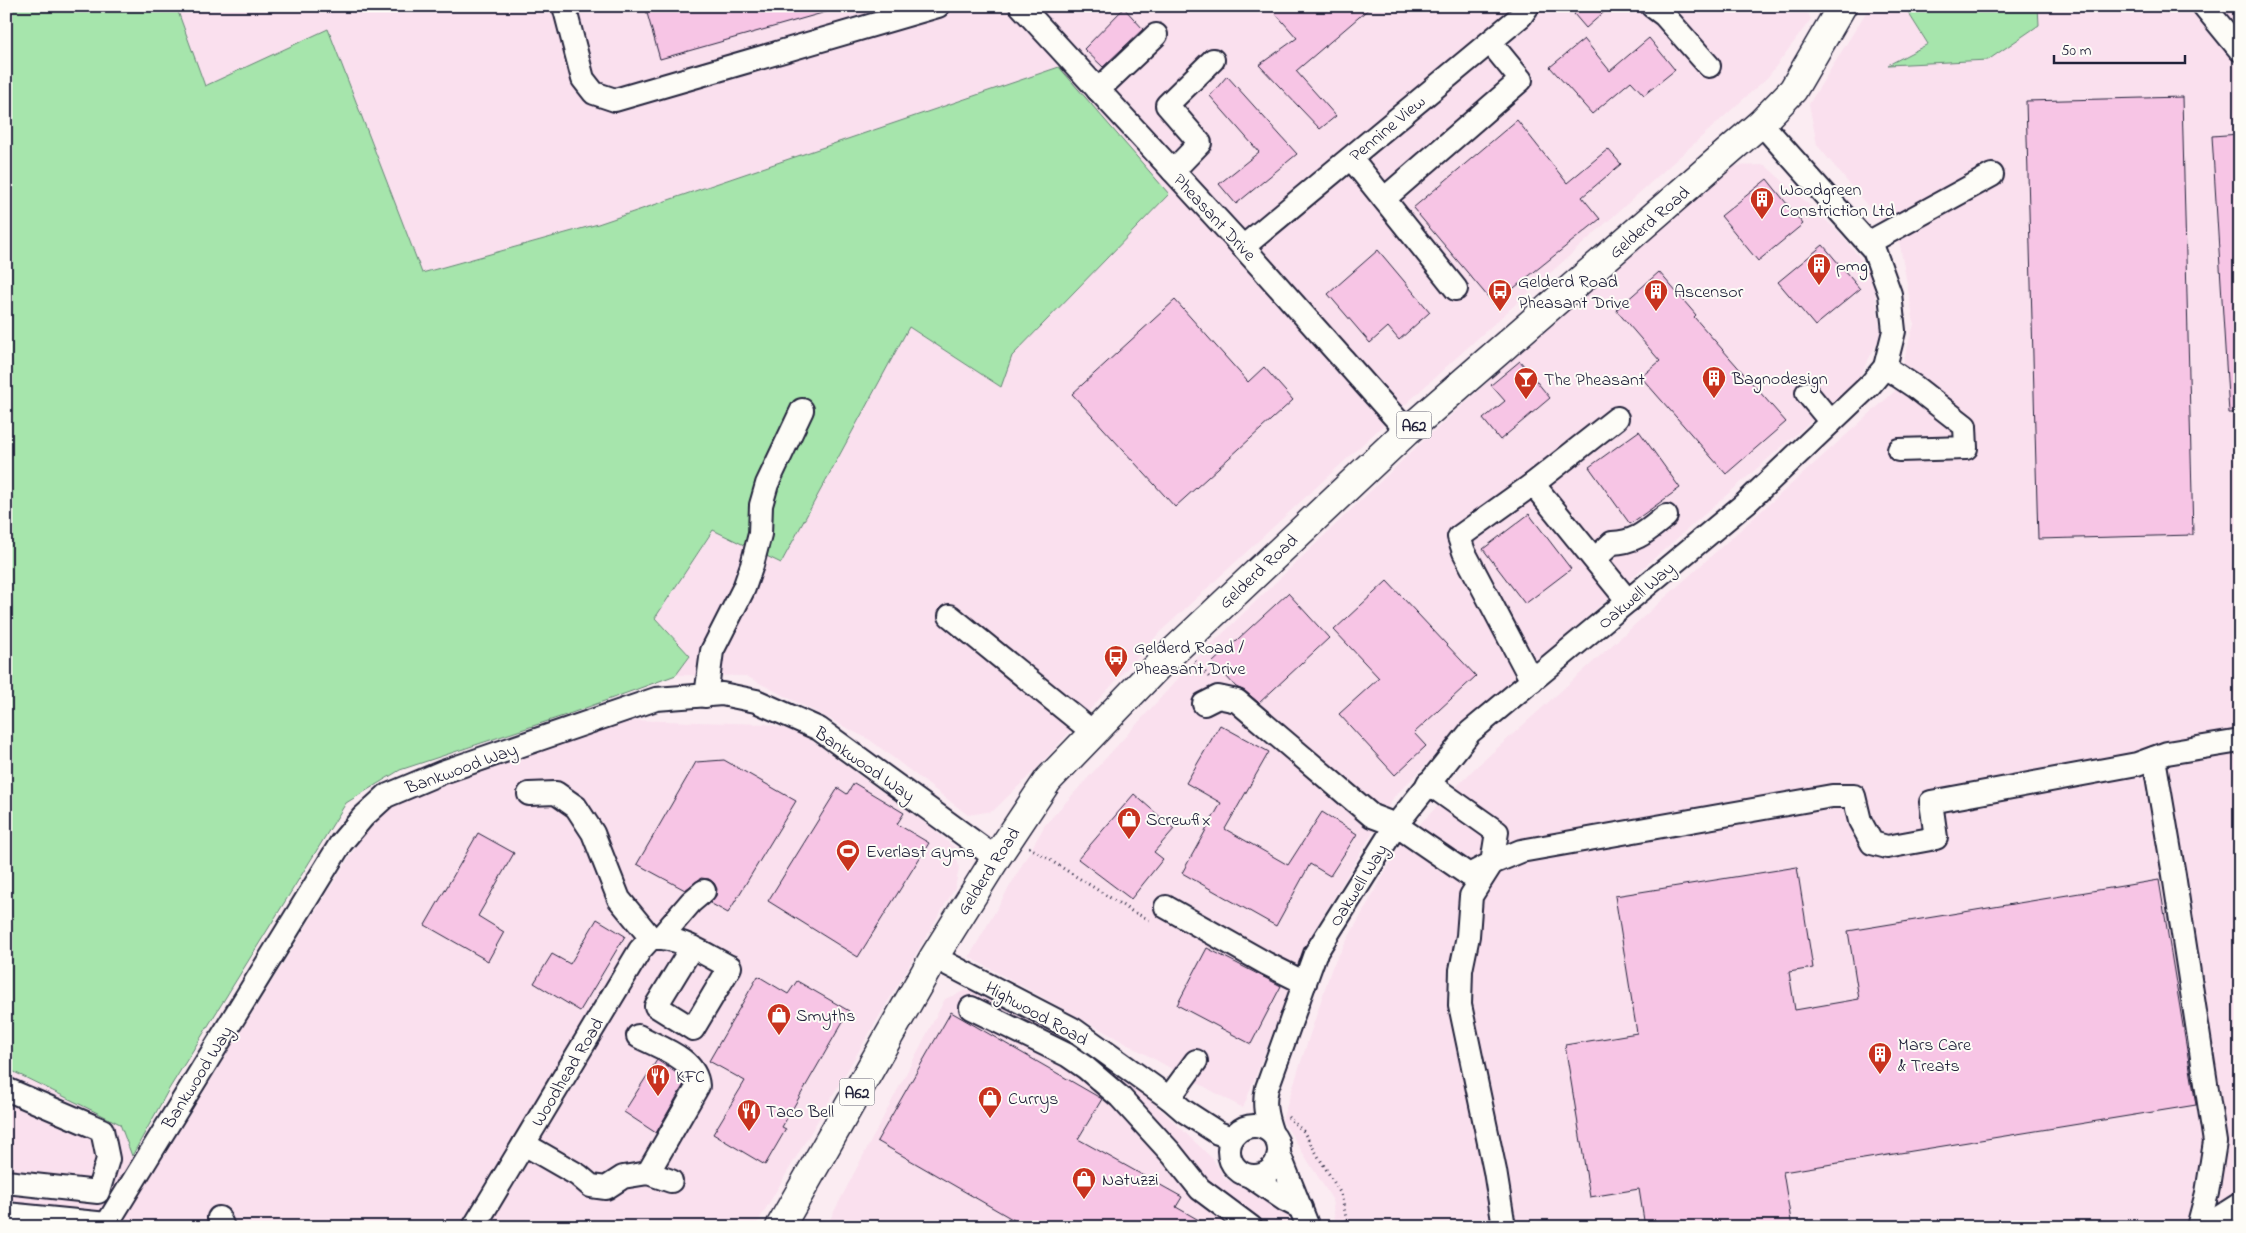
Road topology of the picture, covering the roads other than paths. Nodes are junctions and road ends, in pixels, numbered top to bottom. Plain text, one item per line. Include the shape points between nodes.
1 (564, 6) edge
2 (1021, 6) edge
3 (1528, 6) edge
4 (1652, 6) edge
5 (1842, 6) edge
6 (2204, 6) edge
7 (927, 8) edge
8 (1156, 35) dead end
9 (1490, 42) junction
10 (2240, 50) edge
11 (1213, 60) dead end
12 (1708, 66) dead end
13 (1098, 90) junction
14 (1761, 123) junction
15 (1351, 158) junction
16 (1173, 171) junction
17 (1992, 175) dead end
18 (1384, 199) junction
19 (1868, 244) junction
20 (1243, 247) junction
21 (1456, 289) dead end
22 (1885, 368) junction
23 (1807, 392) dead end
24 (802, 410) dead end
25 (1617, 418) dead end
26 (1832, 422) junction
27 (1407, 431) junction
28 (1900, 450) dead end
29 (1533, 484) junction
30 (1666, 516) dead end
31 (1595, 559) junction
32 (1628, 601) junction
33 (950, 616) dead end
34 (1532, 680) junction
35 (706, 696) junction
36 (1204, 704) dead end
37 (1094, 733) junction
38 (2240, 741) edge
39 (2154, 758) junction
40 (1428, 784) junction
41 (528, 794) dead end
42 (1396, 824) junction
43 (996, 858) junction
44 (1492, 864) junction
45 (704, 891) dead end
46 (1166, 907) dead end
47 (669, 940) junction
48 (934, 957) junction
49 (1305, 983) junction
50 (970, 1008) dead end
51 (638, 1036) dead end
52 (1196, 1062) dead end
53 (6, 1089) edge
54 (1266, 1099) junction
55 (1177, 1105) junction
56 (1271, 1131) junction
57 (1237, 1133) junction
58 (524, 1144) junction
59 (1279, 1154) junction
60 (1231, 1162) junction
61 (648, 1173) junction
62 (1250, 1176) junction
63 (671, 1181) dead end
64 (6, 1182) edge
65 (2240, 1204) edge
66 (6, 1214) edge
67 (1305, 1218) edge
68 (106, 1225) edge
69 (474, 1227) edge
70 (780, 1227) edge
71 (1251, 1227) edge
72 (1504, 1227) edge
73 (2198, 1227) edge
74 (2204, 1227) edge

1 - 7 street via 583,79 594,93 615,100
2 - 13 street, Pheasant Drive
3 - 9 street, Pennine View
4 - 12 street via 1664,15
5 - 14 main road, Gelderd Road / A62 via 1793,90
6 - 10 street
8 - 13 street
9 - 15 street, Pennine View
9 - 18 street via 1521,80
11 - 16 street via 1166,105 1200,143
13 - 16 street, Pheasant Drive
14 - 19 street, Oakwell Way
14 - 27 main road, Gelderd Road / A62
15 - 18 street
15 - 20 street, Pennine View
16 - 20 street, Pheasant Drive
17 - 19 street
18 - 21 street
19 - 22 street, Oakwell Way via 1874,250 1890,294 1894,331
20 - 27 street, Pheasant Drive
22 - 26 street, Oakwell Way
22 - 28 street via 1965,426 1966,448
23 - 26 street
24 - 35 street via 761,504 760,534 752,564 744,588 712,651
25 - 29 street
26 - 32 street, Oakwell Way via 1748,502
27 - 37 main road, Gelderd Road / A62 via 1180,645
29 - 31 street
29 - 34 street via 1459,537
30 - 31 street via 1638,538 1612,542
31 - 32 street
32 - 34 street, Oakwell Way
33 - 37 street
34 - 40 street, Oakwell Way via 1470,732
35 - 43 street, Bankwood Way via 722,694 756,701 819,730
35 - 68 street, Bankwood Way via 656,699 443,772 386,796 362,817 341,843
36 - 42 street via 1218,697 1237,701 1372,816
37 - 43 main road, Gelderd Road / A62 via 1048,780
38 - 39 street
39 - 44 street via 2137,764 1932,802 1936,838 1887,847 1872,842 1860,821 1854,796 1832,796 1521,851
39 - 73 street via 2215,1142
40 - 42 street, Oakwell Way
40 - 44 street via 1497,832
41 - 47 street via 556,793 576,807 593,833 619,899
42 - 44 street via 1469,875
42 - 49 street, Oakwell Way via 1315,954
43 - 48 main road, Gelderd Road / A62
44 - 72 street via 1471,896 1461,970 1460,1005
45 - 47 street, Woodhead Road via 691,902
46 - 49 street
47 - 58 street, Woodhead Road via 640,950
48 - 55 street, Highwood Road via 1073,1029
48 - 70 main road, Gelderd Road / A62
49 - 54 street, Oakwell Way
50 - 71 street via 1067,1055 1086,1068 1120,1097 1200,1189
51 - 61 street via 686,1062 697,1076 698,1086
52 - 55 street
53 - 64 street via 102,1130 108,1159 98,1192
54 - 56 street
54 - 57 street, Oakwell Way via 1253,1102
55 - 57 street, Highwood Road via 1218,1133
55 - 60 street, Highwood Road via 1202,1140
56 - 57 street via 1257,1126
56 - 59 street via 1279,1146
57 - 60 street via 1229,1146
58 - 61 street via 591,1186 606,1188 623,1177
58 - 69 street, Woodhead Road
59 - 62 street via 1266,1173
59 - 67 street
60 - 62 street
61 - 63 street
62 - 67 street
65 - 74 street
66 - 68 street

